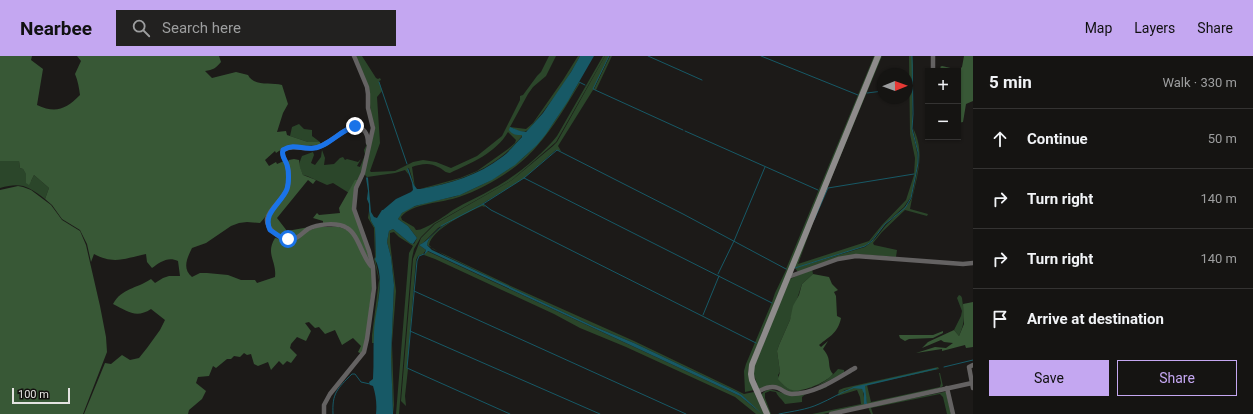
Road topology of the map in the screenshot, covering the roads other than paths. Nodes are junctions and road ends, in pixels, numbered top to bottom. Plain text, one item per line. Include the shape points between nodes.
1 (354, 56) edge
2 (878, 56) edge
3 (933, 56) edge
4 (933, 68) edge
5 (368, 146) junction
6 (973, 263) edge
7 (373, 268) junction
8 (788, 277) junction
9 (973, 365) edge
10 (855, 368) dead end
11 (973, 385) edge
12 (947, 388) junction
13 (757, 392) junction
14 (324, 414) edge
15 (767, 414) edge
16 (830, 414) edge
17 (953, 414) edge

1 - 5 street via 368,94 368,108 374,128
2 - 8 main road
3 - 4 street
5 - 7 street via 363,174 356,188 354,209 367,242
5 - 7 street via 367,133 355,126 321,146 283,150 282,154 288,168 287,189 270,212 267,222 270,230 288,239 294,239 317,226 345,227 351,231
6 - 8 street via 856,256 838,258
7 - 14 street via 374,288 364,352 330,394 324,406
8 - 13 main road via 752,365 751,374
9 - 11 street via 969,367
10 - 13 street via 813,390 789,394 773,387
11 - 12 street
12 - 16 street
12 - 17 street
13 - 15 main road

